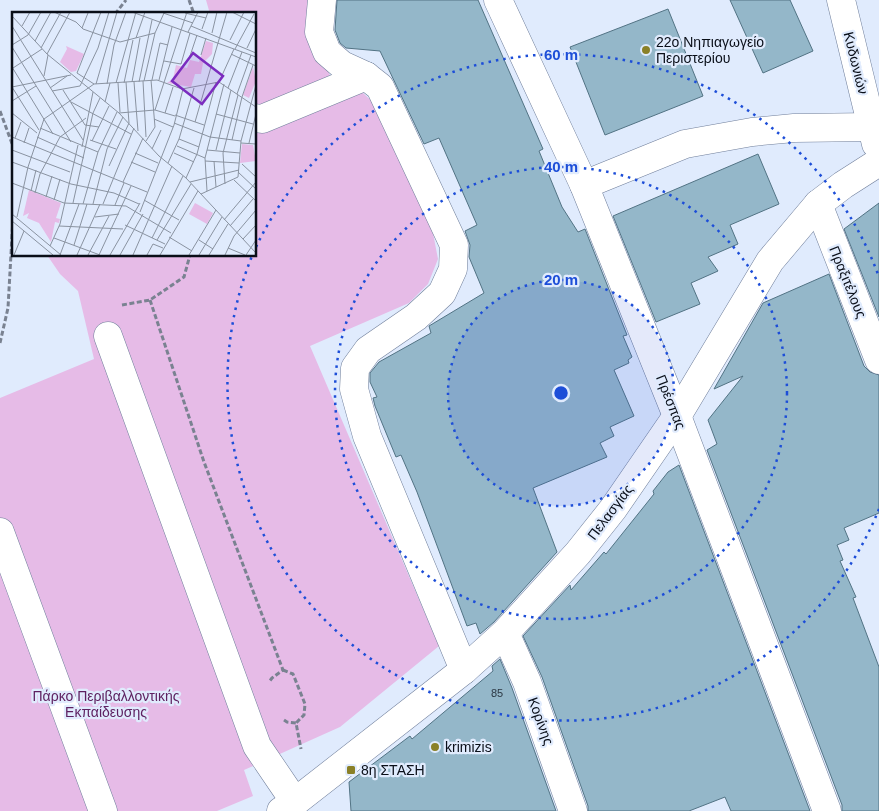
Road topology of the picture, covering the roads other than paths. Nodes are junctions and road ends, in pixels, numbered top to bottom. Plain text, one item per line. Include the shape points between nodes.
1 (307, 0) edge
2 (322, 0) edge
3 (498, 0) edge
4 (841, 0) edge
5 (319, 32) junction
6 (366, 76) junction
7 (256, 118) edge
8 (872, 127) junction
9 (879, 155) edge
10 (879, 162) edge
11 (584, 185) junction
12 (818, 204) junction
13 (108, 336) dead end
14 (879, 360) edge
15 (677, 416) junction
16 (0, 532) edge
17 (505, 632) junction
18 (464, 670) junction
19 (300, 804) edge
20 (103, 811) edge
21 (574, 811) edge
22 (827, 811) edge

1 - 5 street
2 - 5 street
3 - 11 street, Πρέσπας
4 - 8 street, Κυδωνιών
5 - 6 street via 327,52 342,66
6 - 7 street via 262,119
6 - 18 street via 380,87 454,245 452,270 442,293 416,317 368,350 355,368 354,389 367,436
8 - 9 street, Κυδωνιών
8 - 11 street via 794,128 685,144
10 - 12 street, Πελασγίας
11 - 15 street, Πρέσπας
12 - 14 street, Πραξιτέλους
12 - 15 street, Πελασγίας via 770,261
13 - 19 street via 257,746
15 - 17 street, Πελασγίας via 613,509 578,553
15 - 22 street, Πρέσπας
16 - 20 street
17 - 18 street, Πελασγίας
17 - 21 street, Κορίνης via 527,682
18 - 19 street, Πελασγίας

